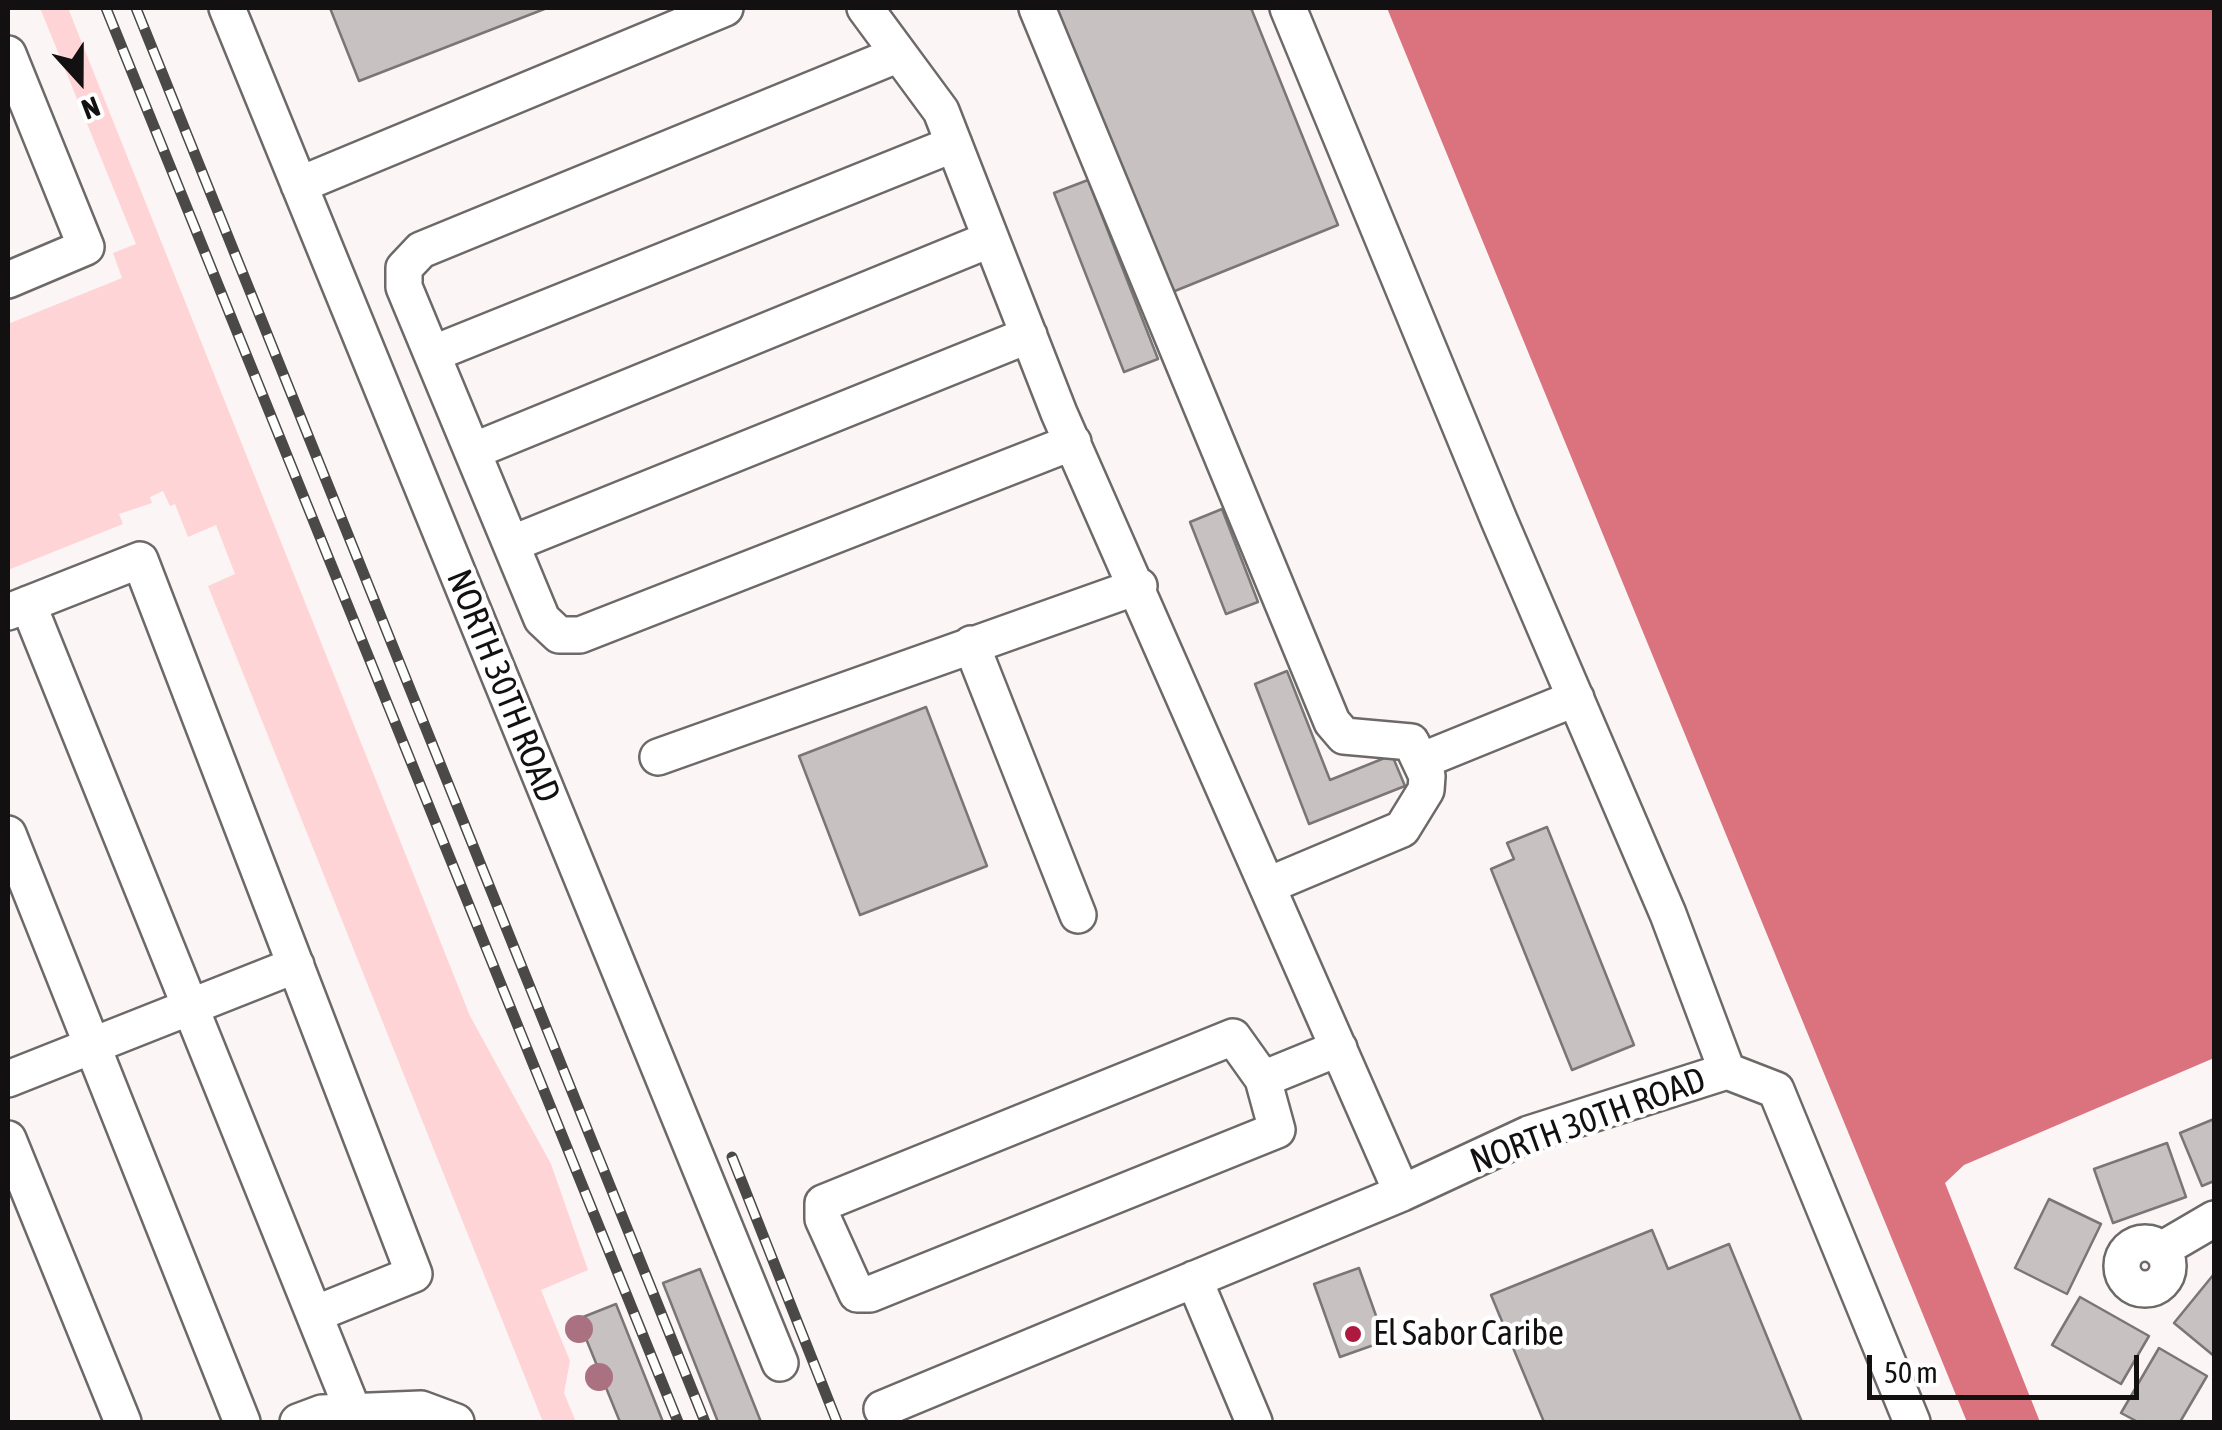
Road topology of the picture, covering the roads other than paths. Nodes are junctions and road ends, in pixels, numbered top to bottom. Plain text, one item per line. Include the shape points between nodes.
1 (227, 8) edge
2 (726, 8) edge
3 (865, 8) edge
4 (1036, 8) edge
5 (1288, 8) edge
6 (8, 54) edge
7 (899, 54) junction
8 (954, 144) junction
9 (298, 185) junction
10 (992, 239) junction
11 (8, 280) edge
12 (1028, 334) junction
13 (432, 354) junction
14 (1073, 442) junction
15 (473, 452) junction
16 (511, 544) junction
17 (1138, 586) junction
18 (18, 608) edge
19 (971, 644) junction
20 (1576, 698) junction
21 (658, 756) dead end
22 (1421, 761) junction
23 (8, 834) edge
24 (1268, 885) junction
25 (1078, 914) dead end
26 (296, 965) junction
27 (191, 1006) junction
28 (92, 1046) junction
29 (1339, 1048) junction
30 (1727, 1071) junction
31 (1263, 1078) junction
32 (8, 1079) edge
33 (8, 1139) edge
34 (1402, 1193) junction
35 (2214, 1219) edge
36 (2161, 1250) dead end
37 (1194, 1279) junction
38 (315, 1314) junction
39 (780, 1364) dead end
40 (882, 1409) dead end
41 (359, 1417) edge
42 (123, 1422) edge
43 (242, 1422) edge
44 (298, 1422) edge
45 (456, 1422) edge
46 (1254, 1422) edge
47 (1912, 1422) edge

1 - 9 street, NORTH 30TH ROAD
2 - 9 street
3 - 7 street
4 - 22 street via 1332,722 1344,736 1411,742
5 - 20 street
6 - 11 street via 86,247
7 - 8 street via 941,110
7 - 13 street via 421,250 404,268 404,287
8 - 10 street
8 - 13 street
9 - 39 street, NORTH 30TH ROAD
10 - 12 street
10 - 15 street
12 - 14 street
12 - 16 street
13 - 15 street
14 - 16 street via 580,635 558,635 542,619
14 - 17 street
15 - 16 street
17 - 19 street
17 - 24 street
18 - 26 street via 140,560
18 - 27 street
19 - 21 street
19 - 25 street
20 - 22 street
20 - 30 street
22 - 24 street via 1426,790 1402,829
23 - 28 street
24 - 29 street
26 - 27 street
26 - 38 street via 414,1274
27 - 28 street
27 - 38 street
28 - 32 street
28 - 43 street
29 - 31 street
29 - 34 street
30 - 34 street, NORTH 30TH ROAD via 1529,1134
30 - 47 street, NORTH 30TH ROAD via 1776,1090
31 - 31 street via 1277,1130 870,1294 857,1294 823,1219 822,1203 1233,1037
33 - 42 street
34 - 37 street, NORTH 30TH ROAD
35 - 36 street
37 - 40 street, NORTH 30TH ROAD
37 - 46 street
38 - 41 street
41 - 44 street via 322,1413
41 - 45 street via 421,1409

